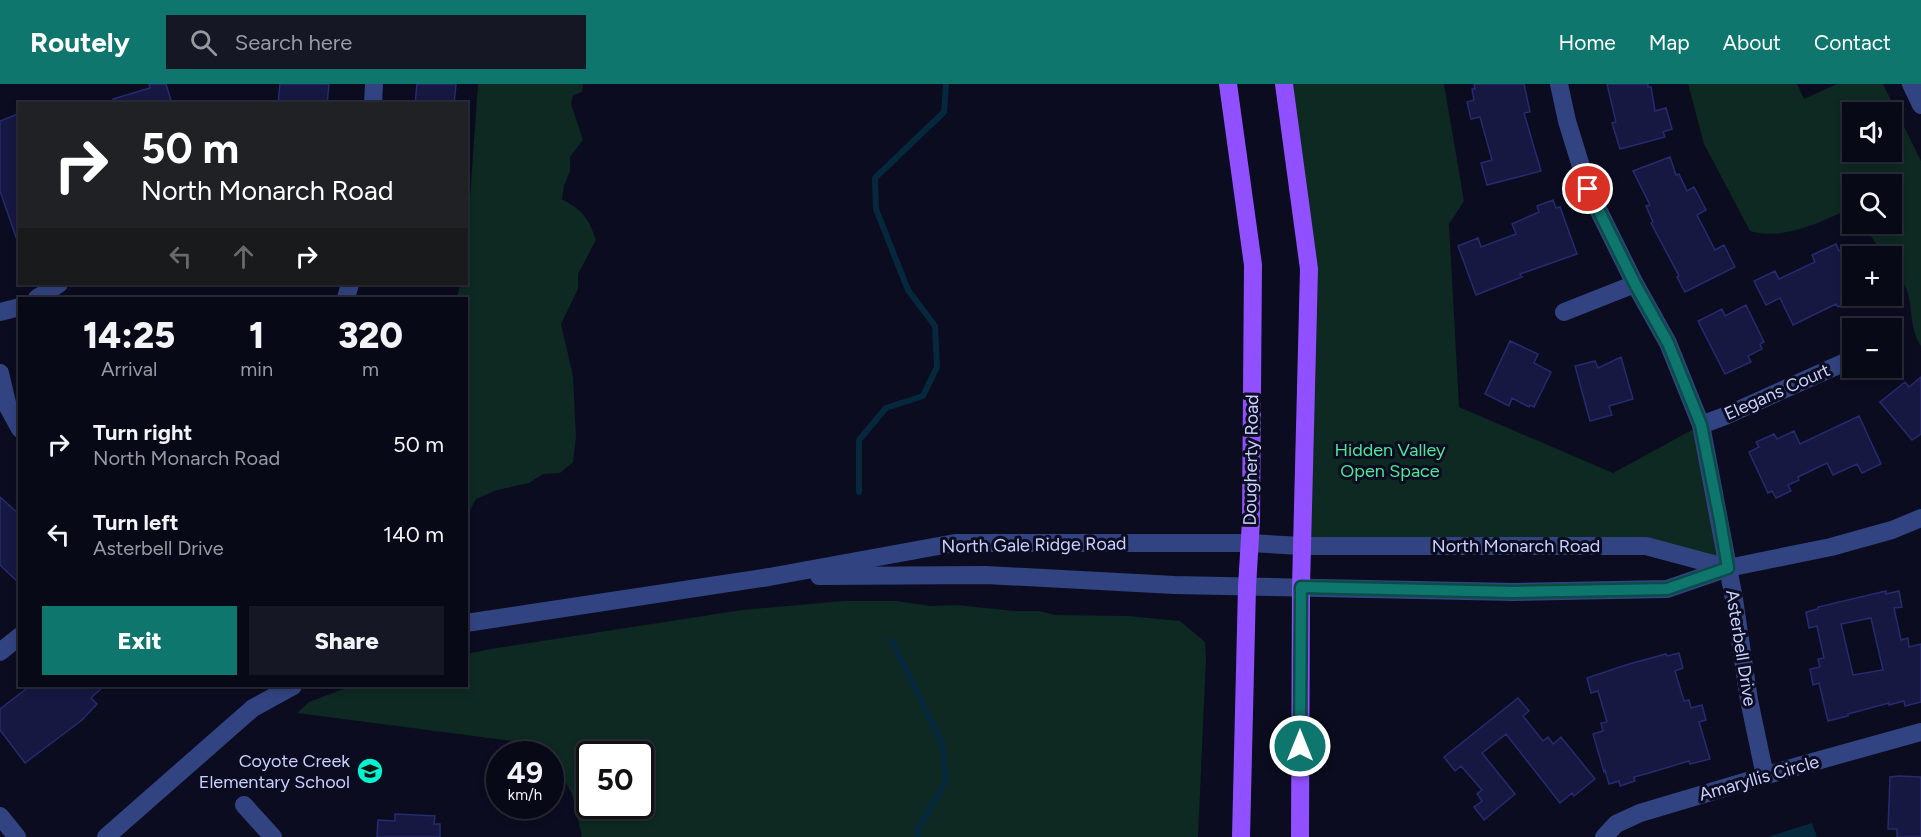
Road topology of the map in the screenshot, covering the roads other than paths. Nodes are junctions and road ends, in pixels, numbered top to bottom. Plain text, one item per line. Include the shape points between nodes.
1 (374, 84) edge
2 (1228, 84) edge
3 (1284, 84) edge
4 (1559, 84) edge
5 (1911, 84) edge
6 (373, 102) edge
7 (1921, 105) edge
8 (1635, 284) junction
9 (57, 285) edge
10 (39, 297) edge
11 (18, 308) edge
12 (0, 312) edge
13 (1564, 312) dead end
14 (1842, 363) edge
15 (0, 373) edge
16 (18, 425) edge
17 (1701, 425) junction
18 (1921, 518) edge
19 (1250, 543) junction
20 (1302, 546) junction
21 (1728, 568) junction
22 (769, 577) junction
23 (1247, 587) junction
24 (1301, 587) junction
25 (468, 623) edge
26 (18, 638) edge
27 (0, 652) edge
28 (291, 687) edge
29 (1921, 732) edge
30 (1765, 776) junction
31 (244, 805) dead end
32 (0, 816) edge
33 (17, 837) edge
34 (106, 837) edge
35 (273, 837) edge
36 (1241, 837) edge
37 (1300, 837) edge
38 (1604, 837) edge

1 - 6 street
2 - 19 main road, Dougherty Road via 1253,266
3 - 20 main road via 1309,269
4 - 8 street, Asterbell Drive via 1588,189
5 - 7 street
8 - 13 street
8 - 17 street, Asterbell Drive via 1668,343
9 - 10 street
11 - 12 street
14 - 17 street, Elegans Court
15 - 16 street via 8,407
17 - 21 street, Asterbell Drive
18 - 21 street, North Monarch Road via 1831,547
19 - 20 street, North Gale Ridge Road
19 - 22 street, North Gale Ridge Road via 955,543
19 - 23 main road, Dougherty Road
20 - 21 street, North Monarch Road via 1646,546
20 - 24 main road
21 - 24 street, North Monarch Road via 1667,589 1514,592
21 - 30 street, Asterbell Drive
22 - 23 street, North Gale Ridge Road via 986,575
22 - 25 street, North Gale Ridge Road
23 - 24 street, North Monarch Road
23 - 36 main road, Dougherty Road
24 - 37 main road
26 - 27 street
28 - 34 street via 253,708
29 - 30 street, Amaryllis Circle
30 - 38 street, Amaryllis Circle via 1640,813 1616,824
31 - 35 street
32 - 33 street

